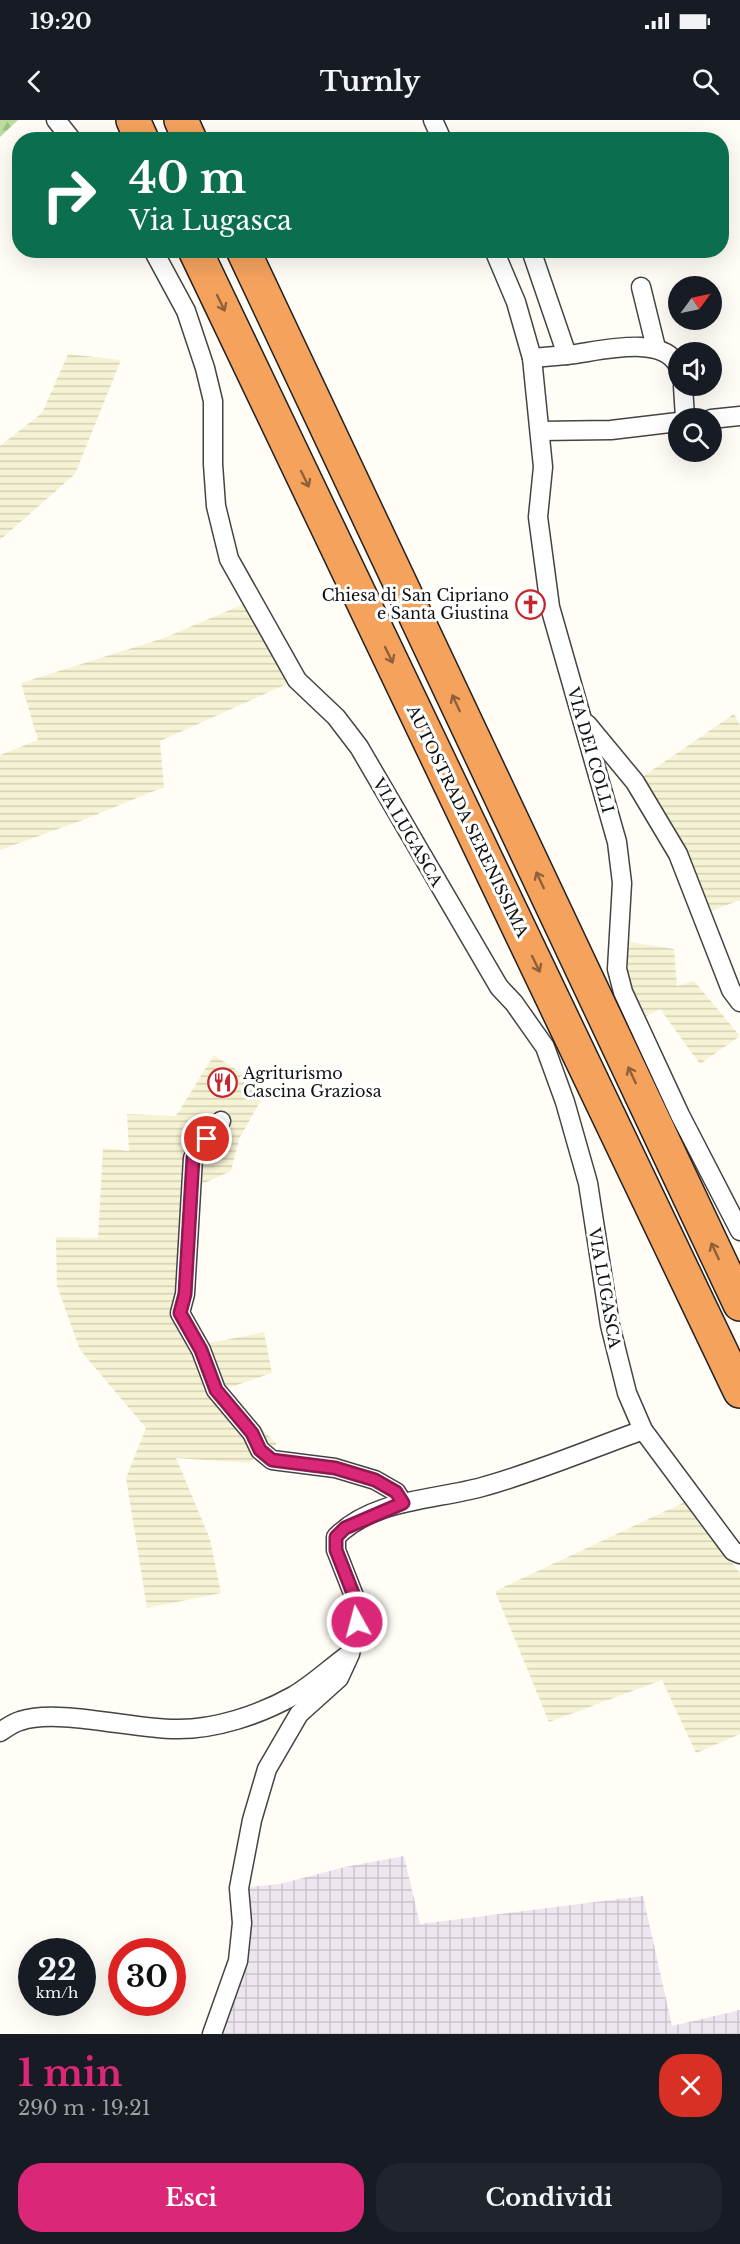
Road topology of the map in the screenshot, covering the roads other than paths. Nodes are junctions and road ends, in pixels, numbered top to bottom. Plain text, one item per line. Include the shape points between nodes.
1 (56, 120) edge
2 (66, 132) edge
3 (157, 258) edge
4 (199, 258) edge
5 (247, 258) edge
6 (497, 258) edge
7 (534, 258) edge
8 (641, 287) dead end
9 (656, 348) junction
10 (668, 352) edge
11 (567, 355) junction
12 (532, 358) junction
13 (740, 416) edge
14 (722, 418) edge
15 (668, 423) edge
16 (540, 431) junction
17 (582, 718) junction
18 (740, 1002) edge
19 (221, 1121) dead end
20 (740, 1231) edge
21 (740, 1304) edge
22 (740, 1391) edge
23 (643, 1430) junction
24 (403, 1503) junction
25 (740, 1554) edge
26 (350, 1654) junction
27 (0, 1732) edge
28 (212, 2034) edge

1 - 2 street
3 - 23 street, VIA LUGASCA via 186,311 206,368 213,401 216,506 229,559 297,680 336,717 359,747 499,987 545,1047 588,1183 610,1325 627,1393
4 -> 22 highway, AUTOSTRADA SERENISSIMA
21 -> 5 highway
6 - 12 street, VIA DEI COLLI via 516,302
7 - 11 street
8 - 9 street
9 - 10 street
9 - 11 street
11 - 12 street
12 - 16 street, VIA DEI COLLI
13 - 14 street
15 - 16 street via 611,430
16 - 17 street, VIA DEI COLLI via 543,467 538,517 542,555 550,607
17 - 18 street via 635,782 678,854 731,990
17 - 20 street, VIA DEI COLLI via 617,842 622,883 617,969 622,992
19 - 24 street via 193,1158 185,1294 180,1313 201,1350 216,1390 252,1433 260,1450 272,1460 335,1468 375,1480 396,1492
23 - 24 street via 483,1487
23 - 25 street, VIA LUGASCA via 733,1551
24 - 26 street via 345,1528 336,1537 336,1550 356,1601 357,1622
26 - 27 street via 294,1695 207,1726 134,1727 75,1718 42,1718 20,1720
26 - 28 street via 339,1678 299,1714 267,1769 239,1888 242,1923 238,1961

